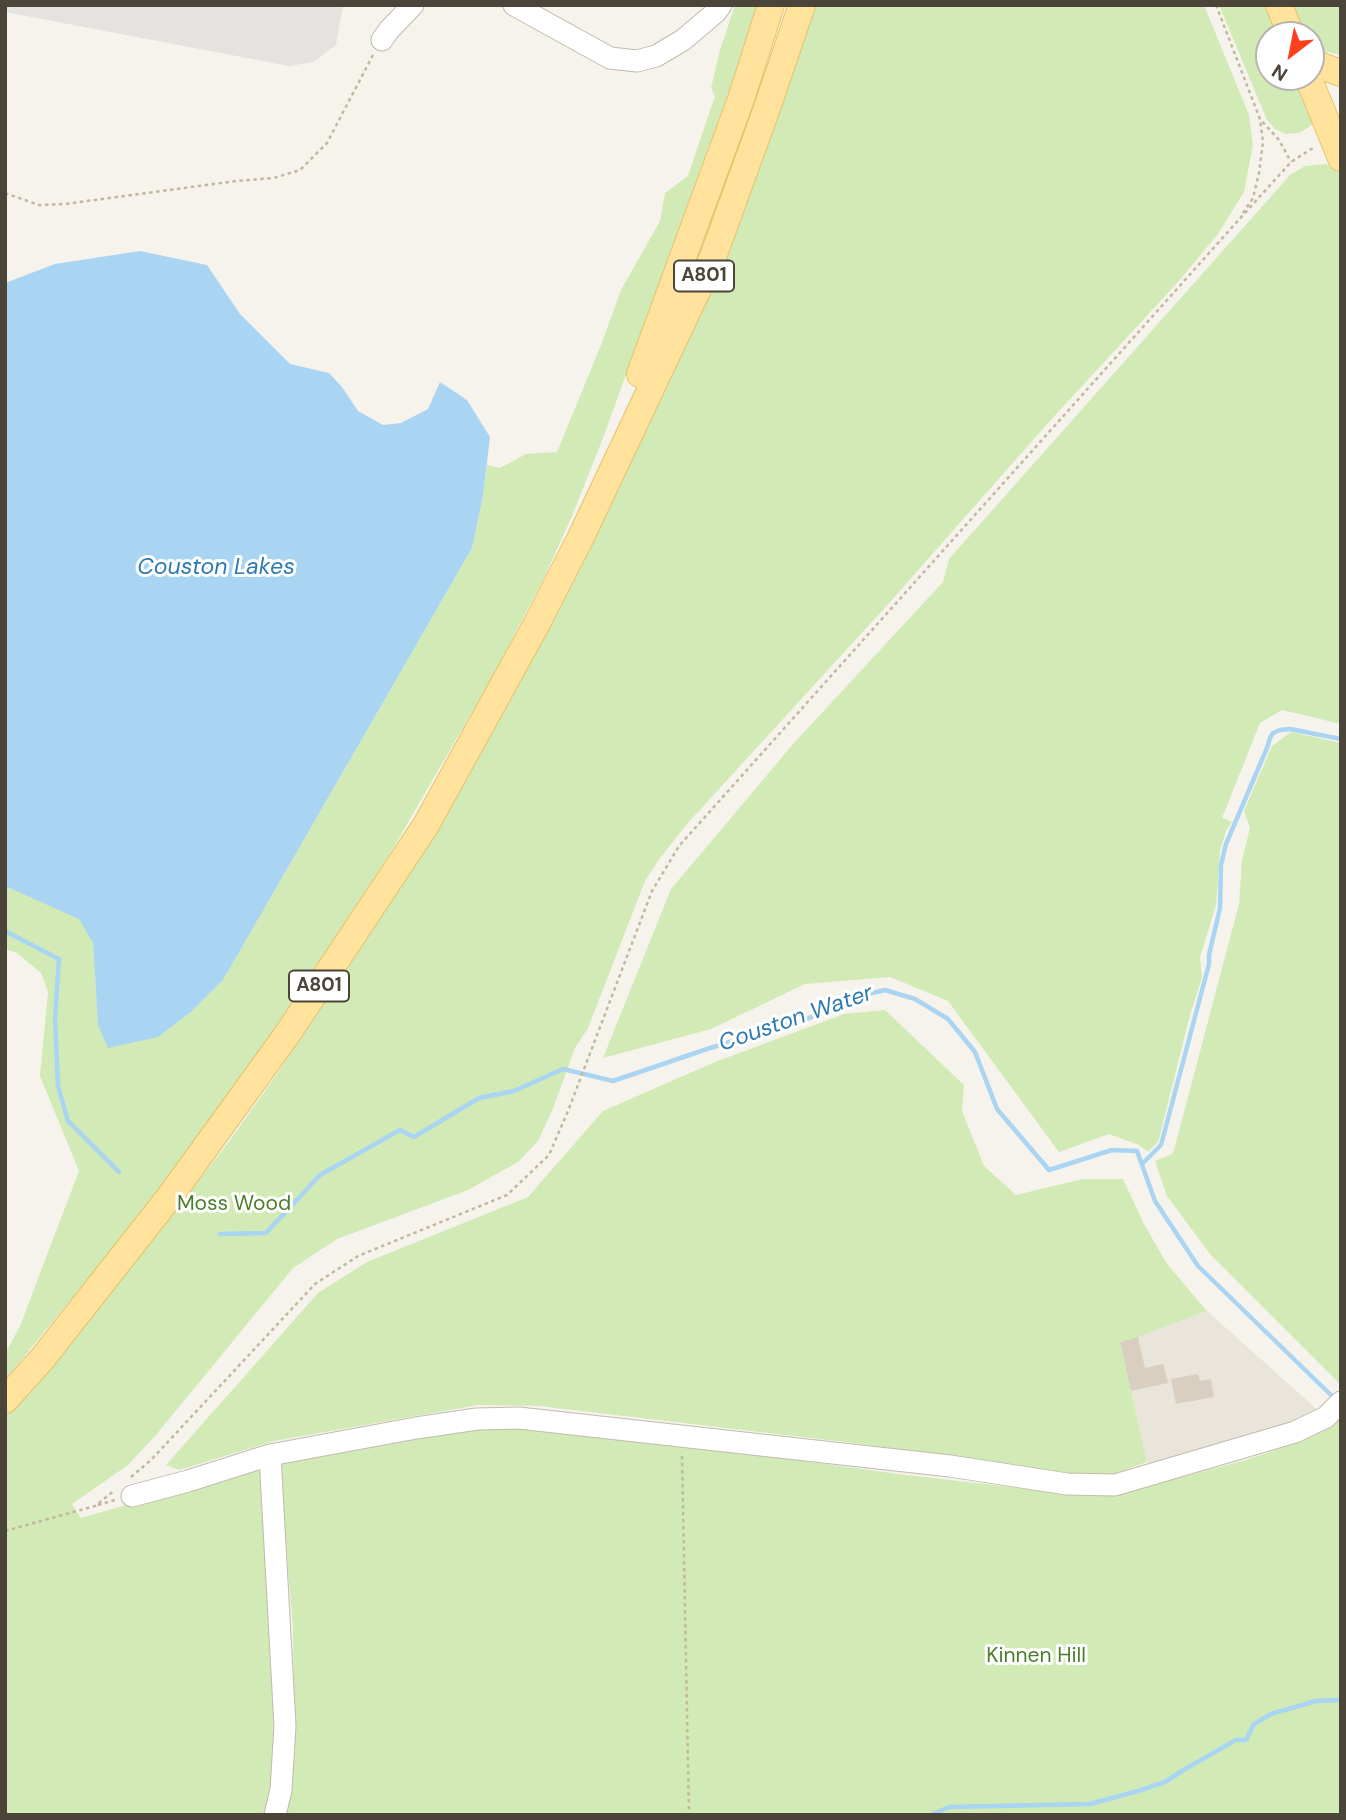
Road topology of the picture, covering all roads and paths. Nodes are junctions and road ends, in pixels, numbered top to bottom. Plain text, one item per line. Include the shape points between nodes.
1 (413, 5) edge
2 (514, 5) edge
3 (721, 5) edge
4 (771, 5) edge
5 (802, 5) edge
6 (1216, 5) edge
7 (382, 40) joint
8 (1314, 91) edge
9 (1260, 120) junction
10 (1341, 158) edge
11 (1295, 159) dead end
12 (1291, 162) junction
13 (5, 193) edge
14 (1235, 224) junction
15 (581, 537) junction
16 (5, 1400) edge
17 (1333, 1410) edge
18 (680, 1435) junction
19 (270, 1455) junction
20 (132, 1496) dead end
21 (5, 1531) edge
22 (275, 1815) edge
23 (689, 1815) edge

1 - 7 street
2 - 3 street via 610,58 636,61 656,56 683,40
4 - 15 main road, A801
5 - 15 main road, A801 via 713,257
6 - 9 path
7 - 13 path via 327,143 300,170 274,178 65,204 39,205
8 - 10 main road
9 - 12 path
9 - 14 path via 1263,142 1253,198
11 - 12 path
12 - 14 path
14 - 21 path via 679,846 652,891 549,1155 507,1195 358,1256 315,1284 151,1460 95,1506
15 - 16 main road, A801 via 426,825 293,1025 171,1195
17 - 18 street via 1295,1432 1115,1485 1067,1484
18 - 19 street via 519,1418 477,1419
18 - 23 path
19 - 20 street
19 - 22 street via 285,1726

